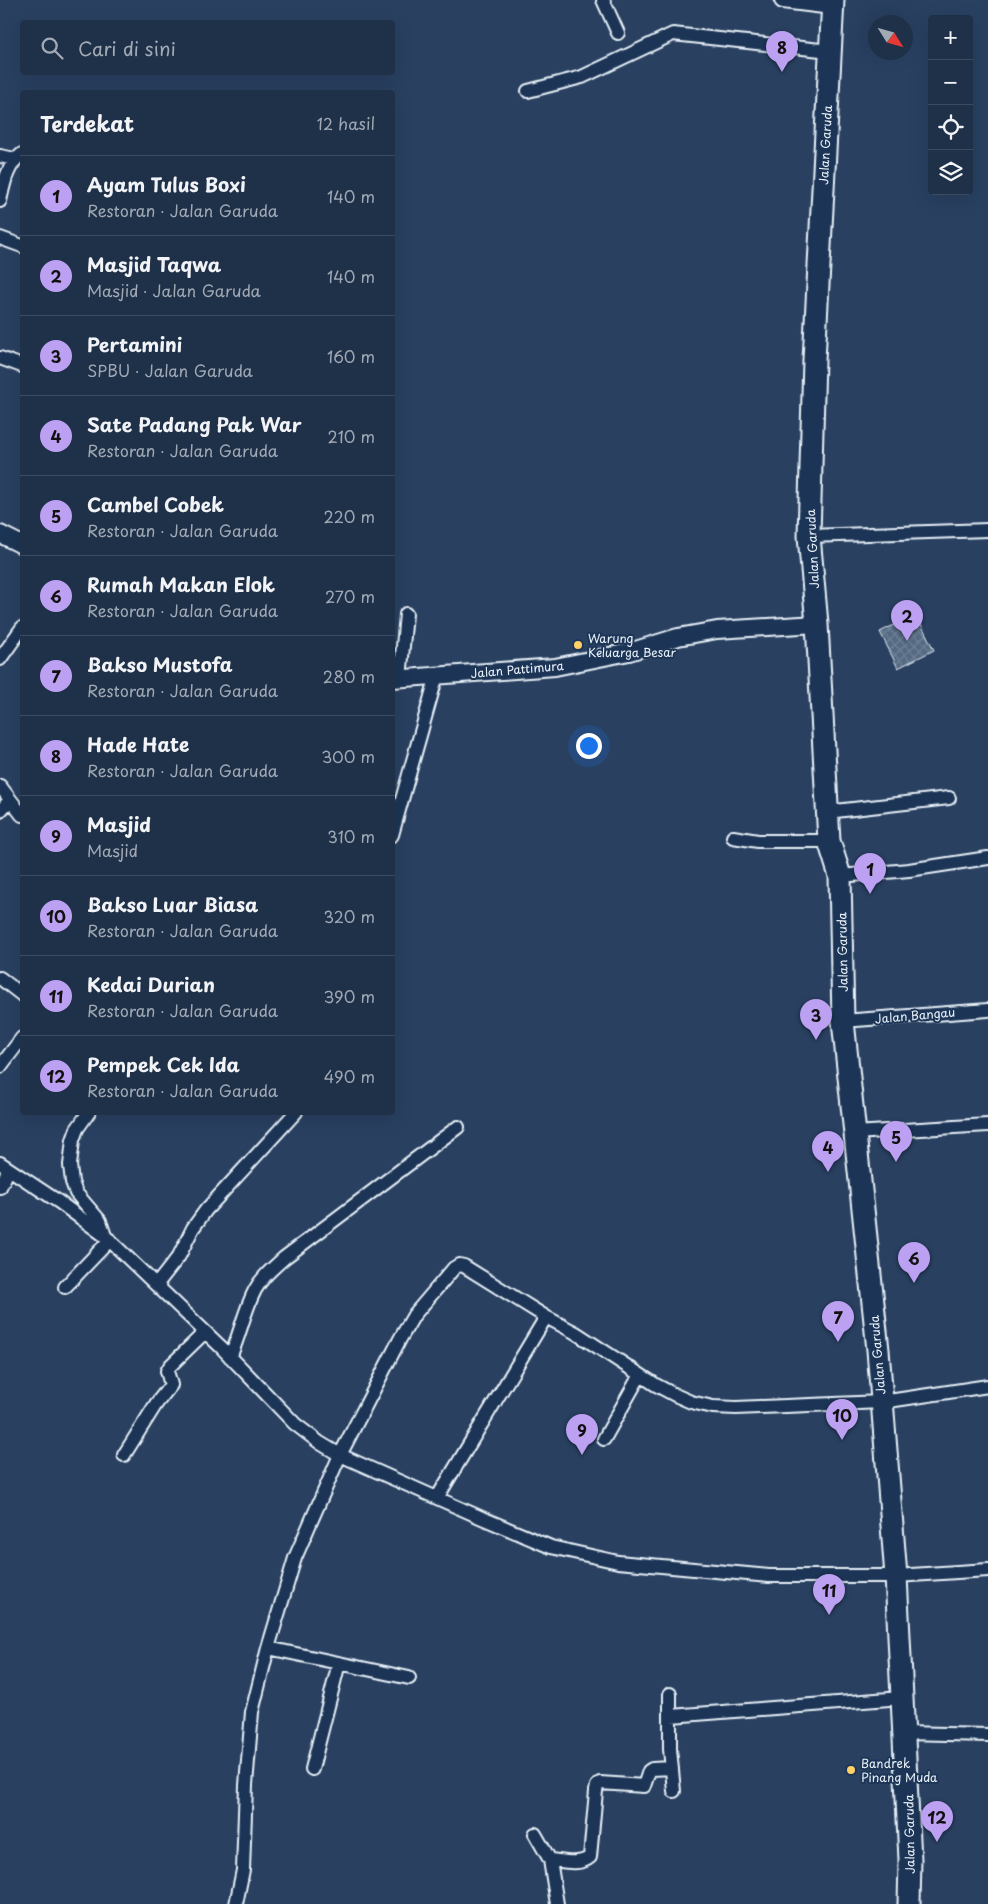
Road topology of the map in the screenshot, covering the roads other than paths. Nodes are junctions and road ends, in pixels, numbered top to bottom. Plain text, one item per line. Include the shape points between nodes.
1 (603, 0) edge
2 (782, 0) edge
3 (832, 3) edge
4 (618, 33) dead end
5 (830, 51) junction
6 (528, 92) dead end
7 (0, 156) edge
8 (19, 157) edge
9 (0, 201) edge
10 (0, 238) edge
11 (20, 245) edge
12 (0, 358) edge
13 (20, 365) edge
14 (988, 530) edge
15 (0, 534) edge
16 (809, 536) junction
17 (20, 544) edge
18 (406, 614) dead end
19 (817, 624) junction
20 (20, 631) edge
21 (0, 659) edge
22 (437, 675) junction
23 (396, 679) edge
24 (0, 786) edge
25 (949, 798) dead end
26 (10, 800) junction
27 (0, 811) edge
28 (20, 812) edge
29 (827, 812) junction
30 (395, 826) edge
31 (733, 837) dead end
32 (829, 841) junction
33 (988, 858) edge
34 (840, 876) junction
35 (0, 978) edge
36 (20, 993) edge
37 (988, 1010) edge
38 (843, 1021) junction
39 (20, 1040) edge
40 (2, 1061) edge
41 (87, 1115) edge
42 (293, 1115) edge
43 (988, 1125) edge
44 (458, 1127) dead end
45 (854, 1133) junction
46 (4, 1166) edge
47 (0, 1187) edge
48 (108, 1238) junction
49 (157, 1284) junction
50 (65, 1287) dead end
51 (546, 1317) junction
52 (206, 1332) junction
53 (230, 1356) junction
54 (640, 1375) junction
55 (988, 1386) edge
56 (882, 1402) junction
57 (604, 1439) dead end
58 (340, 1454) junction
59 (124, 1455) dead end
60 (437, 1498) junction
61 (988, 1570) edge
62 (896, 1576) junction
63 (268, 1648) junction
64 (339, 1663) junction
65 (409, 1678) dead end
66 (670, 1694) dead end
67 (902, 1698) junction
68 (671, 1716) junction
69 (904, 1733) junction
70 (988, 1735) edge
71 (672, 1768) junction
72 (312, 1769) dead end
73 (674, 1791) dead end
74 (535, 1834) dead end
75 (550, 1860) junction
76 (236, 1904) edge
77 (557, 1904) edge
78 (909, 1904) edge

1 - 4 street
2 - 3 street
3 - 5 highway, Jalan Garuda
5 - 6 street via 673,34 582,77
5 - 16 highway, Jalan Garuda via 814,360
7 - 8 street
8 - 9 street via 6,179
10 - 11 street
12 - 13 street
14 - 16 street
15 - 17 street
16 - 19 highway, Jalan Garuda
18 - 23 street
19 - 22 street, Jalan Pattimura via 717,630 555,667
19 - 29 highway, Jalan Garuda
20 - 21 street
22 - 23 street, Jalan Pattimura
22 - 30 street
24 - 26 street
25 - 29 street
26 - 27 street
26 - 28 street
29 - 32 highway, Jalan Garuda
31 - 32 street via 758,841
32 - 34 highway, Jalan Garuda
33 - 34 street
34 - 38 highway, Jalan Garuda
35 - 36 street
37 - 38 street, Jalan Bangau
38 - 45 highway, Jalan Garuda
39 - 40 street
41 - 48 street via 73,1140 72,1182 76,1194 100,1221
42 - 49 street via 206,1210 179,1256
43 - 45 street
44 - 53 street via 284,1258 263,1278
45 - 56 highway, Jalan Garuda
46 - 47 street
46 - 48 street
48 - 49 street
48 - 50 street
49 - 52 street
51 - 54 street
51 - 58 street via 464,1266 456,1266 414,1315
51 - 60 street
52 - 53 street
52 - 59 street via 170,1366 171,1386
53 - 58 street via 295,1424
54 - 56 street via 675,1395 713,1407
54 - 57 street
55 - 56 street
56 - 62 highway, Jalan Garuda
58 - 60 street
58 - 63 street via 295,1558
60 - 62 street via 551,1547 618,1562 769,1576
61 - 62 street
62 - 67 highway, Jalan Garuda
63 - 64 street
63 - 76 street via 252,1712 243,1870
64 - 65 street
64 - 72 street
66 - 68 street
67 - 68 street
67 - 69 highway, Jalan Garuda
68 - 71 street
69 - 70 street
69 - 78 highway, Jalan Garuda
71 - 73 street
71 - 75 street via 649,1771 644,1786 600,1783 596,1791 590,1857 578,1862
74 - 75 street
75 - 77 street

